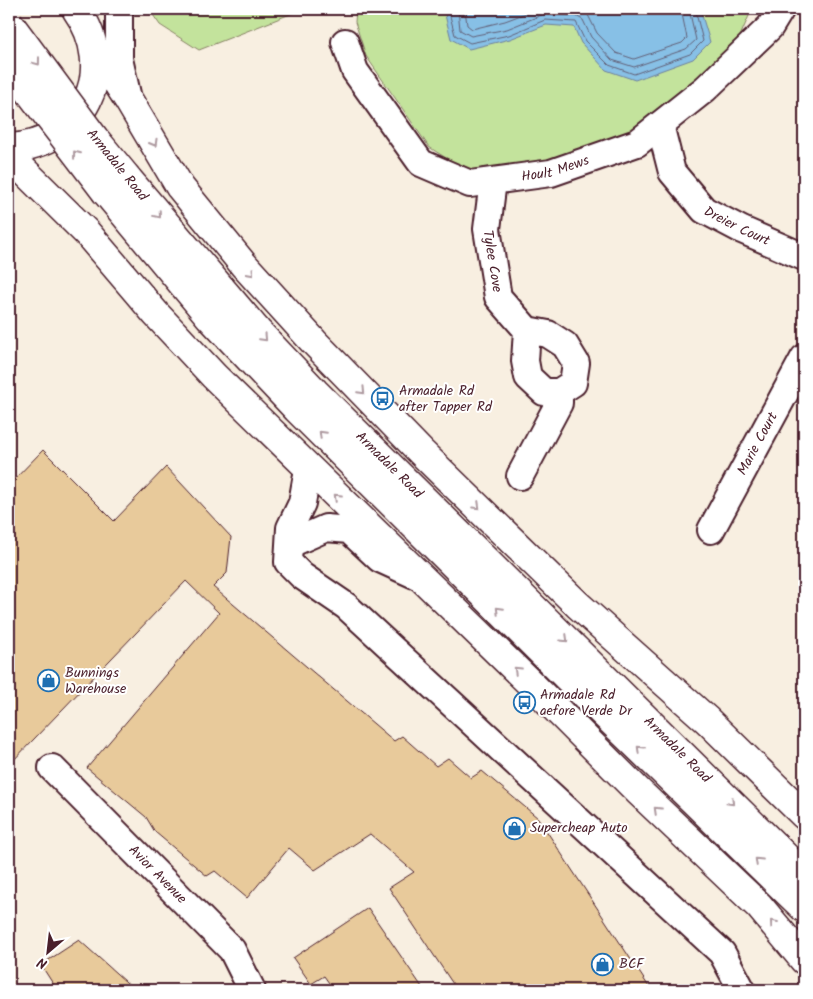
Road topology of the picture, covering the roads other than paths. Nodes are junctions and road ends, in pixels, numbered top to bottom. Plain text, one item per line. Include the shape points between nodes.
1 (119, 9) edge
2 (782, 9) edge
3 (804, 10) edge
4 (85, 14) edge
5 (9, 23) edge
6 (345, 42) dead end
7 (96, 50) junction
8 (9, 65) edge
9 (129, 101) junction
10 (660, 125) junction
11 (9, 148) edge
12 (9, 156) edge
13 (493, 181) junction
14 (117, 185) junction
15 (804, 257) edge
16 (527, 330) junction
17 (804, 358) edge
18 (559, 392) junction
19 (308, 469) junction
20 (520, 476) dead end
21 (711, 530) dead end
22 (290, 544) junction
23 (421, 578) junction
24 (52, 768) dead end
25 (804, 815) edge
26 (804, 875) edge
27 (804, 908) edge
28 (804, 960) edge
29 (252, 990) edge
30 (742, 990) edge

1 - 9 street via 119,59
2 - 3 street via 792,13
2 - 10 street, Hoult Mews via 770,27 713,82
4 - 7 main road
5 -> 14 main road, Armadale Road, bridge via 95,140
6 - 13 street, Hoult Mews via 355,71 421,163 470,184
7 - 9 main road
7 - 11 main road via 95,76 88,101 72,122 52,138 28,147
14 -> 8 main road, Armadale Road, bridge
9 -> 25 main road via 180,188 314,342 421,452 578,604 707,720
10 - 13 street, Hoult Mews via 637,143 551,173
10 - 15 street, Dreier Court via 672,172 704,210
12 - 19 main road via 87,233 214,376
13 - 16 street, Tylee Cove via 487,230 498,297
14 -> 26 main road, Armadale Road via 315,392
27 -> 14 main road, Armadale Road via 298,409 210,316
16 - 18 street via 525,361 528,377 544,392
16 - 18 street via 548,334 565,344 576,363 573,383
17 - 21 street, Marie Court
18 - 20 street via 559,403
19 - 22 street via 302,504 290,528
23 -> 19 main road
22 - 23 street via 326,528 349,530 380,559
22 - 30 street via 288,562 302,576 346,606 722,953
28 -> 23 main road via 759,906
24 - 29 street, Avior Avenue via 232,950

